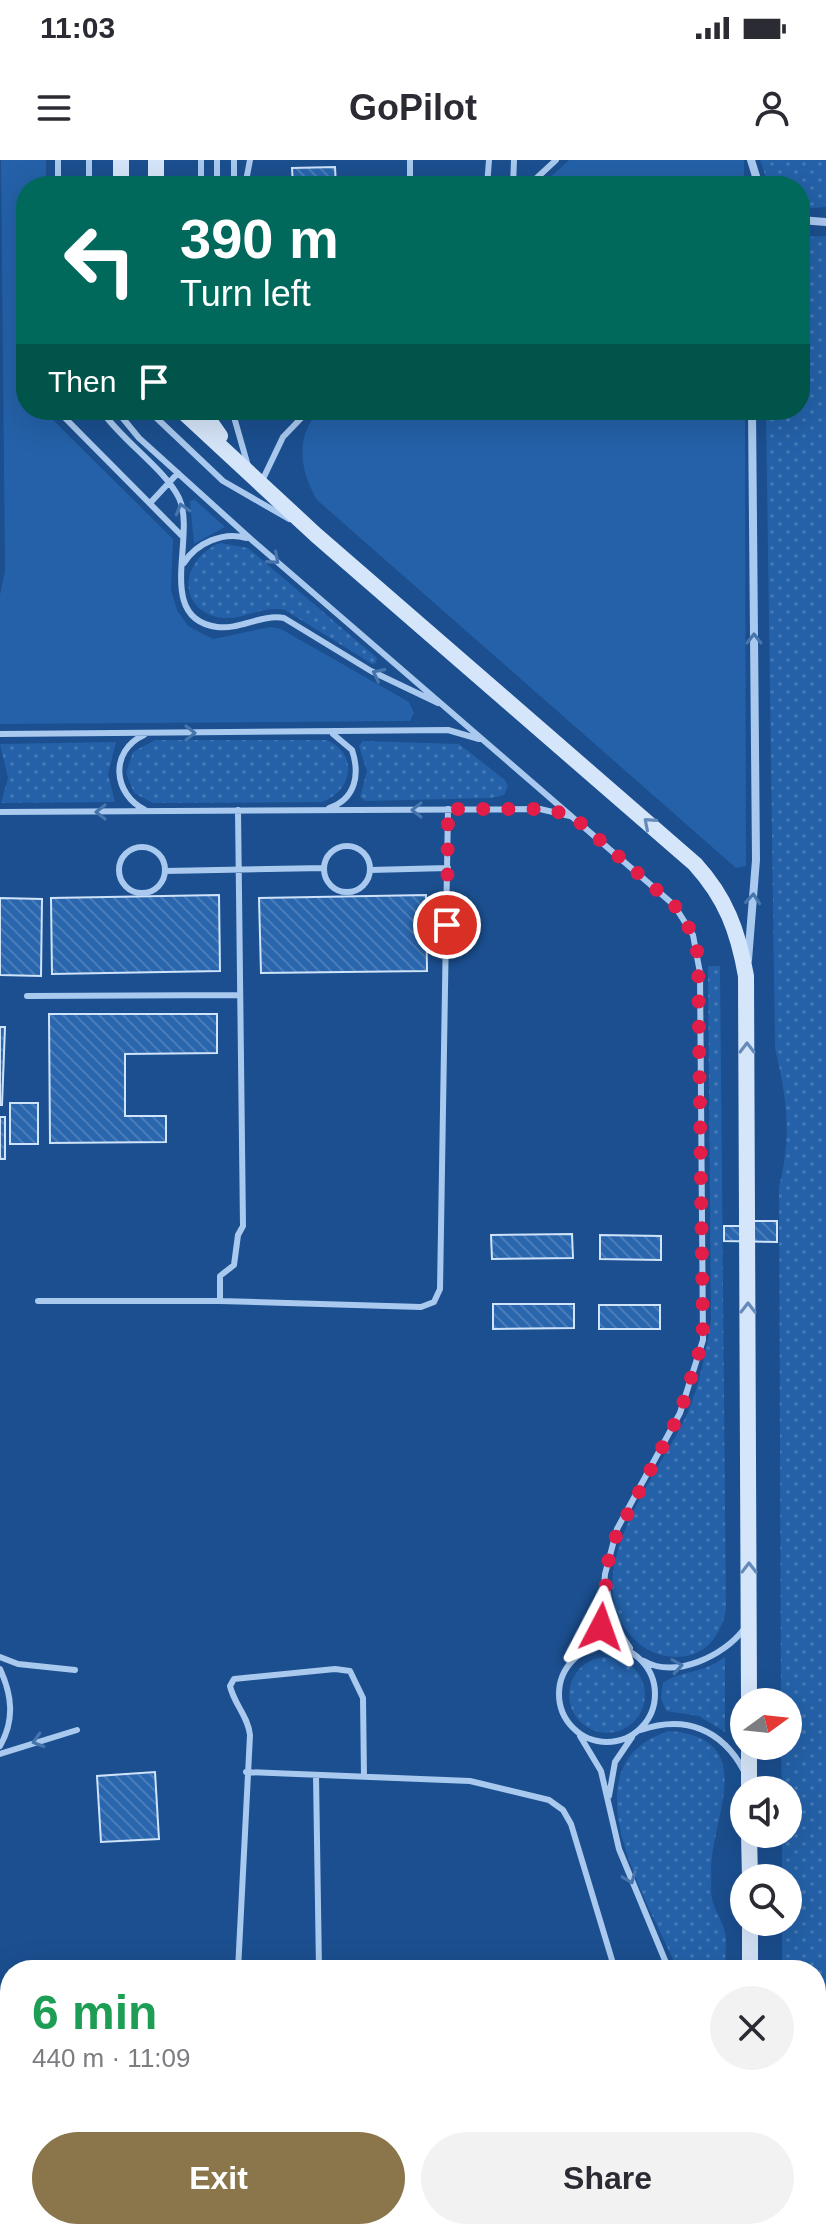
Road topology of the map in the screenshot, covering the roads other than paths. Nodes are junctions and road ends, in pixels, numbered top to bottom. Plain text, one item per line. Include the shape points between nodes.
1 (556, 160) edge
2 (539, 176) edge
3 (67, 420) edge
4 (109, 420) edge
5 (124, 420) edge
6 (159, 420) edge
7 (192, 420) edge
8 (209, 420) edge
9 (235, 420) edge
10 (299, 420) edge
11 (752, 420) edge
12 (236, 460) junction
13 (178, 473) junction
14 (255, 479) junction
15 (168, 483) junction
16 (151, 502) junction
17 (316, 535) junction
18 (253, 541) junction
19 (184, 545) junction
20 (180, 570) junction
21 (448, 708) junction
22 (326, 732) junction
23 (150, 733) junction
24 (0, 734) edge
25 (487, 743) junction
26 (448, 809) junction
27 (238, 810) junction
28 (324, 810) junction
29 (149, 811) junction
30 (0, 812) edge
31 (577, 820) junction
32 (324, 868) junction
33 (448, 868) junction
34 (237, 870) junction
35 (370, 870) junction
36 (165, 871) junction
37 (746, 976) junction
38 (238, 995) junction
39 (27, 996) dead end
40 (38, 1301) dead end
41 (220, 1301) junction
42 (605, 1574) junction
43 (748, 1613) junction
44 (585, 1650) junction
45 (0, 1657) edge
46 (639, 1657) junction
47 (0, 1669) edge
48 (75, 1670) dead end
49 (749, 1688) edge
50 (77, 1730) dead end
51 (574, 1730) junction
52 (638, 1731) junction
53 (0, 1746) edge
54 (0, 1754) edge
55 (246, 1772) junction
56 (316, 1775) junction
57 (744, 1776) edge
58 (364, 1777) junction
59 (608, 1803) junction
60 (750, 1936) edge
61 (238, 1960) edge
62 (319, 1960) edge
63 (612, 1960) edge
64 (665, 1960) edge
65 (750, 1960) edge

1 - 2 lane
3 - 16 lane
4 - 15 lane
5 - 13 lane
6 - 17 lane via 223,481
7 - 12 main road
8 - 12 main road
9 - 14 lane
10 - 14 lane
37 -> 11 street via 756,860
12 - 14 main road
13 - 15 lane
13 - 18 lane
14 - 17 main road
15 - 16 lane
19 -> 15 lane via 184,511
16 - 19 lane via 180,531
37 -> 17 main road via 729,909 695,864
18 - 20 lane via 232,535 209,541 191,552
18 -> 21 lane
19 - 20 lane
21 -> 20 lane via 371,671 284,618 231,627 197,619 183,599
21 - 25 lane
23 -> 22 lane
22 - 25 lane via 448,730
22 - 28 lane via 352,750 356,778 345,799
23 - 24 lane
23 - 29 lane via 131,742 119,768 123,791
25 - 31 lane
26 -> 28 lane
26 - 31 lane via 540,809
26 - 33 lane
27 - 28 lane
27 - 29 lane
27 - 34 lane
29 -> 30 lane
31 - 42 lane via 686,920 700,973 703,1340 680,1413 617,1529
32 - 34 lane
32 - 35 lane via 328,882 347,892 361,887
32 - 35 lane via 329,854 348,846 363,852
33 - 35 lane
33 - 41 lane via 438,1296 421,1307
34 - 36 lane
34 - 38 lane
36 - 36 lane via 158,853 144,847 124,856 119,869 123,884 142,894 157,888
43 -> 37 main road
38 - 39 lane
38 - 41 lane via 243,1226 234,1265 220,1276
40 - 41 lane
42 - 44 lane via 601,1627
42 - 46 lane via 614,1624
46 -> 43 lane via 664,1668 703,1659 739,1636
43 - 49 main road
44 - 46 lane via 613,1645
44 - 51 lane via 572,1659 558,1687 559,1703
45 - 48 lane
46 - 52 lane via 655,1686 649,1718
47 - 53 lane via 11,1712
50 -> 54 lane
51 - 52 lane via 599,1742 626,1739
51 - 59 lane via 595,1757
52 - 57 lane via 679,1723 708,1730 740,1762
52 - 59 lane via 615,1762
55 - 56 lane
55 - 58 lane via 249,1727 232,1696 234,1679 342,1669 356,1677 363,1698
55 - 61 lane
56 - 58 lane
56 - 62 lane
58 - 63 lane via 460,1779 557,1805 571,1824
59 -> 64 lane via 630,1880
60 - 65 main road

